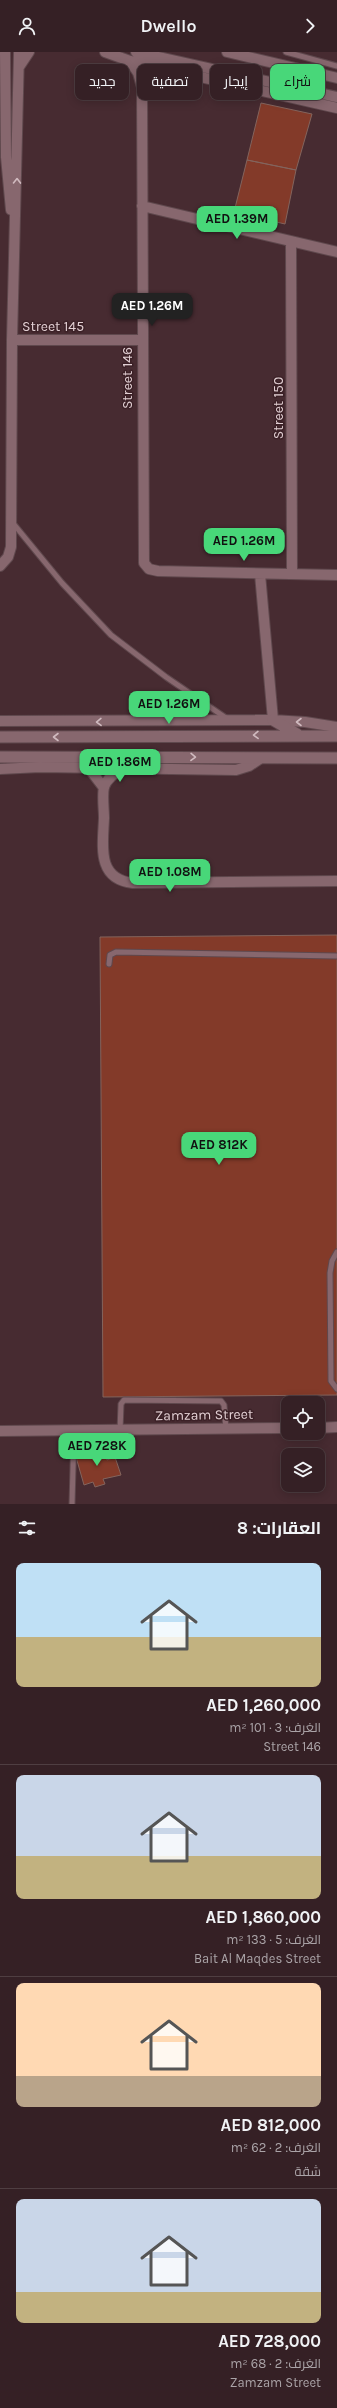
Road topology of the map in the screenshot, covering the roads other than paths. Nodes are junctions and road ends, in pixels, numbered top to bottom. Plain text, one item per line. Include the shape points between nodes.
1 (19, 52) edge
2 (29, 52) edge
3 (105, 52) edge
4 (227, 52) edge
5 (286, 52) edge
6 (3, 54) edge
7 (133, 56) edge
8 (155, 64) edge
9 (337, 66) edge
10 (19, 67) junction
11 (137, 70) edge
12 (202, 76) edge
13 (337, 78) edge
14 (337, 97) edge
15 (142, 100) edge
16 (337, 108) edge
17 (3, 160) edge
18 (0, 178) edge
19 (8, 187) junction
20 (142, 206) junction
21 (14, 234) junction
22 (291, 241) junction
23 (337, 252) edge
24 (12, 340) junction
25 (141, 340) junction
26 (11, 521) junction
27 (1, 565) edge
28 (260, 574) junction
29 (292, 574) junction
30 (337, 575) edge
31 (273, 720) junction
32 (0, 721) edge
33 (229, 721) junction
34 (337, 726) edge
35 (297, 735) junction
36 (337, 736) edge
37 (0, 737) edge
38 (0, 757) edge
39 (261, 758) junction
40 (337, 758) edge
41 (88, 767) junction
42 (124, 767) junction
43 (0, 769) edge
44 (104, 788) junction
45 (337, 882) edge
46 (337, 956) edge
47 (109, 964) dead end
48 (337, 1252) edge
49 (337, 1389) edge
50 (337, 1427) edge
51 (281, 1428) edge
52 (325, 1428) edge
53 (226, 1429) junction
54 (0, 1430) edge
55 (74, 1431) junction
56 (120, 1431) junction
57 (72, 1504) edge

1 - 10 street
2 - 10 street
3 - 7 street
4 - 13 street
5 - 9 lane
6 - 17 street
7 - 8 street
7 - 11 street, Street 146
7 - 14 street
21 -> 10 street
12 - 16 street
15 - 20 street, Street 146
17 - 19 street
18 - 19 street
19 - 21 street
20 - 22 street
20 - 25 street, Street 146
21 - 24 street
22 - 23 street
22 - 29 street, Street 150
24 - 25 street, Street 145
24 - 26 street
25 - 28 street, Street 146 via 142,557 145,566 158,571
26 - 27 street via 11,547
26 - 33 lane via 62,583 111,635 166,678
28 - 29 street
28 - 31 street
29 - 30 street
31 - 33 street
34 -> 31 street
31 - 35 street
33 -> 32 street
35 - 36 street
35 -> 37 street
38 -> 39 street
39 - 40 street
39 - 42 street via 249,766 236,770
41 - 42 street
41 - 43 street
41 - 44 street
42 - 44 street via 111,776
44 - 45 street via 104,860 109,871 119,880
46 - 47 lane via 116,952 110,955
48 - 49 lane via 330,1273 331,1380
50 - 52 street
51 - 53 street, Zamzam Street
53 - 56 street, Zamzam Street
53 - 56 lane via 224,1405 221,1401 124,1400 121,1404
54 - 55 street, Zamzam Street
55 - 56 street, Zamzam Street
55 - 57 lane

